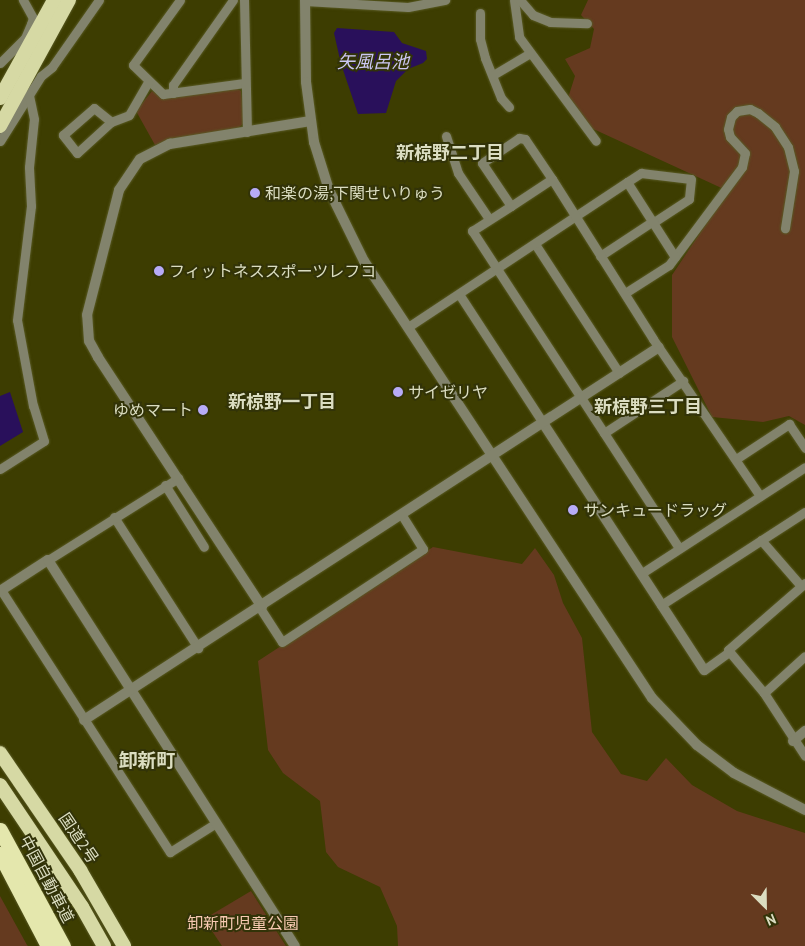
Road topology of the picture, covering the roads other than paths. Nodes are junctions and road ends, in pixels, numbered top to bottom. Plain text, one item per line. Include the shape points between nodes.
1 (24, 0) edge
2 (54, 0) edge
3 (69, 0) edge
4 (99, 0) edge
5 (180, 0) edge
6 (233, 0) edge
7 (244, 0) edge
8 (305, 0) edge
9 (445, 0) edge
10 (514, 0) edge
11 (520, 0) edge
12 (348, 1) edge
13 (398, 3) edge
14 (480, 13) dead end
15 (587, 23) dead end
16 (530, 53) junction
17 (2, 62) edge
18 (493, 75) junction
19 (148, 82) junction
20 (244, 83) junction
21 (173, 93) junction
22 (30, 95) junction
23 (0, 98) edge
24 (509, 107) dead end
25 (310, 121) junction
26 (111, 122) junction
27 (0, 126) edge
28 (248, 132) junction
29 (446, 136) dead end
30 (0, 140) edge
31 (596, 141) dead end
32 (552, 179) junction
33 (627, 182) junction
34 (510, 206) junction
35 (577, 218) junction
36 (490, 220) junction
37 (653, 221) junction
38 (785, 228) dead end
39 (535, 244) junction
40 (600, 256) junction
41 (675, 257) junction
42 (497, 269) junction
43 (625, 293) junction
44 (459, 294) junction
45 (408, 327) junction
46 (659, 347) junction
47 (619, 374) junction
48 (683, 381) junction
49 (581, 398) junction
50 (543, 423) junction
51 (604, 433) junction
52 (805, 448) edge
53 (492, 457) junction
54 (736, 459) junction
55 (805, 466) edge
56 (0, 469) edge
57 (178, 478) junction
58 (165, 485) junction
59 (760, 496) junction
60 (805, 512) edge
61 (402, 516) junction
62 (114, 518) junction
63 (761, 540) junction
64 (204, 547) dead end
65 (679, 548) junction
66 (48, 560) junction
67 (642, 573) junction
68 (803, 584) edge
69 (0, 591) edge
70 (661, 605) junction
71 (261, 607) junction
72 (198, 648) junction
73 (729, 652) junction
74 (805, 656) edge
75 (704, 670) joint
76 (131, 690) junction
77 (764, 692) junction
78 (84, 720) junction
79 (805, 731) edge
80 (793, 741) junction
81 (0, 753) edge
82 (805, 756) edge
83 (0, 785) edge
84 (805, 810) edge
85 (216, 823) junction
86 (0, 830) edge
87 (0, 854) edge
88 (48, 946) edge
89 (62, 946) edge
90 (104, 946) edge
91 (124, 946) edge
92 (295, 946) edge

1 - 17 street via 33,18 25,38
2 - 23 highway
3 - 27 highway
4 - 22 street
5 - 19 street via 133,65
6 - 21 street via 173,85
7 - 20 street
8 - 12 street
8 - 25 street
9 - 13 street via 419,7
10 - 16 street via 516,31
11 - 15 street via 533,15 550,22
12 - 13 street
14 - 18 street via 481,46
16 - 18 street
16 - 31 street
18 - 24 street
19 - 21 street via 163,94
19 - 26 street via 129,115
20 - 21 street
20 - 28 street
22 - 30 street
22 - 56 street via 34,119 29,167 31,206 17,312 33,406 44,441
25 - 28 street
25 - 45 street via 320,167 339,215
26 - 26 street via 94,108 63,135 77,153
28 - 57 street via 170,144 149,153 134,166 122,181 115,200 87,315 93,349
29 - 36 street via 458,173
32 - 34 street
32 - 34 street via 525,139 519,138 482,163
32 - 35 street
33 - 35 street
33 - 37 street
33 - 37 street via 641,173 690,179 689,199
34 - 36 street
35 - 39 street
35 - 40 street
36 - 42 street via 472,231
37 - 40 street
37 - 41 street
38 - 41 street via 793,180 790,154 775,127 758,113 743,109 731,117 728,129 730,137 743,150 745,162
39 - 42 street
39 - 47 street
40 - 43 street
41 - 43 street
42 - 44 street
42 - 49 street
43 - 46 street
44 - 45 street
44 - 50 street
45 - 53 street
46 - 47 street
46 - 48 street
47 - 49 street
48 - 51 street
48 - 54 street
49 - 50 street
49 - 51 street
50 - 53 street
50 - 67 street
51 - 65 street
52 - 54 street via 789,424
53 - 61 street
53 - 84 street via 652,698 697,745 734,773
54 - 59 street
55 - 59 street
57 - 58 street
57 - 71 street
58 - 62 street
58 - 64 street
59 - 65 street
60 - 63 street
61 - 71 street
61 - 71 street via 424,550 291,637 282,642
62 - 66 street
62 - 72 street
63 - 68 street
63 - 70 street
65 - 67 street
66 - 69 street
66 - 76 street
67 - 70 street
68 - 73 street
69 - 78 street
70 - 75 street
71 - 72 street
72 - 76 street
73 - 75 street
73 - 77 street
74 - 77 street
76 - 78 street
76 - 85 street
77 - 80 street
78 - 85 street via 170,852
79 - 80 street
80 - 82 street
81 - 91 highway, 国道2号 via 80,870
83 - 90 highway via 82,906
85 - 92 street
86 - 89 highway, 中国自動車道
87 - 88 highway, 中国自動車道

